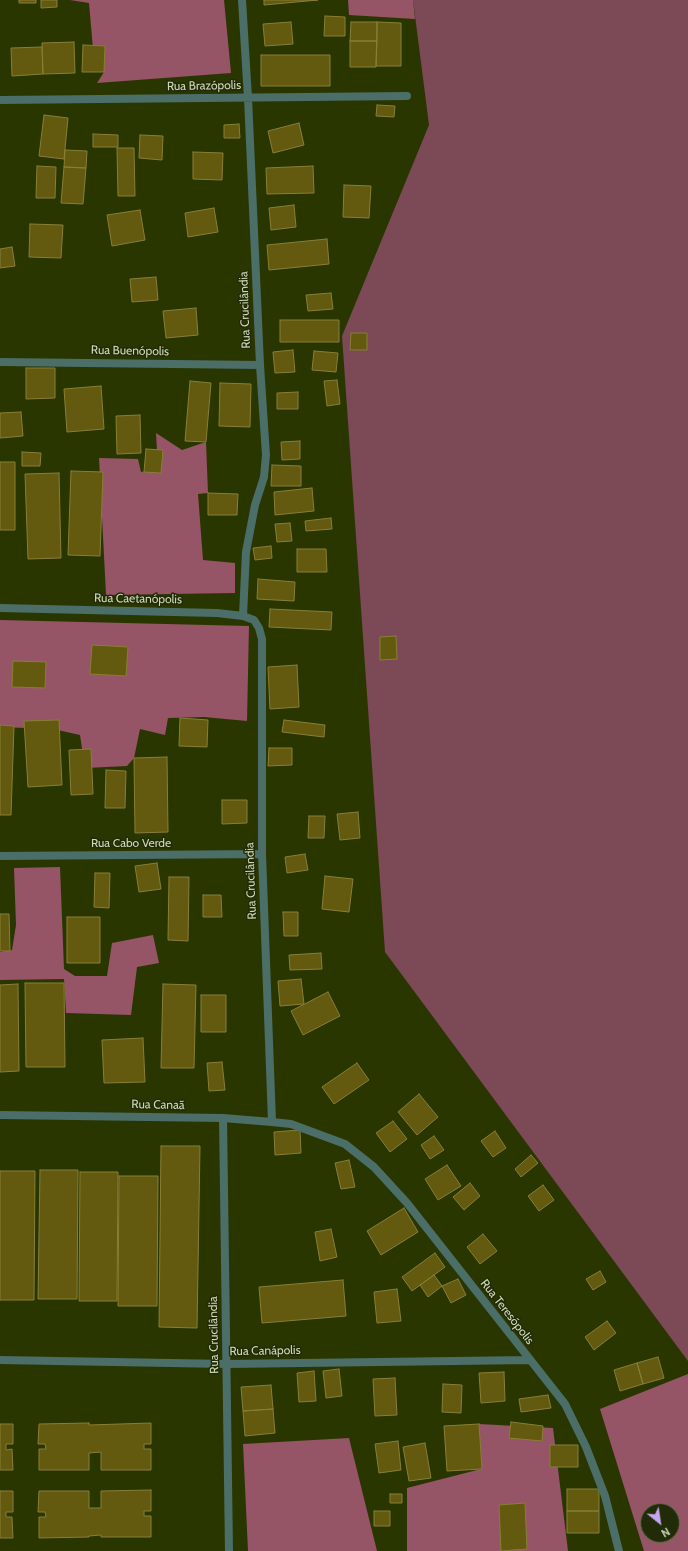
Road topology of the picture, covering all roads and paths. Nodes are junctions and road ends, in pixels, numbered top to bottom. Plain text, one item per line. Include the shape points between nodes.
1 (242, 0) edge
2 (407, 96) dead end
3 (248, 98) junction
4 (0, 100) edge
5 (0, 362) edge
6 (260, 365) junction
7 (0, 608) edge
8 (243, 616) junction
9 (262, 639) joint
10 (262, 854) junction
11 (0, 856) edge
12 (0, 1115) edge
13 (222, 1118) junction
14 (272, 1122) junction
15 (315, 1132) joint
16 (0, 1360) edge
17 (530, 1360) junction
18 (227, 1364) junction
19 (229, 1551) edge
20 (619, 1551) edge

1 - 3 street, Rua Crucilândia
2 - 3 street, Rua Brazópolis
3 - 4 street, Rua Brazópolis
3 - 6 street, Rua Crucilândia
5 - 6 street, Rua Buenópolis
6 - 8 street, Rua Crucilândia via 266,455 264,476 255,505 246,552
7 - 8 street, Rua Caetanópolis via 217,613
8 - 9 street, Rua Caetanópolis via 254,620
9 - 10 street, Rua Crucilândia
10 - 11 street, Rua Cabo Verde
10 - 14 street, Rua Crucilândia
12 - 13 street, Rua Canaã
13 - 14 street, Rua Canaã
13 - 18 street, Rua Crucilândia
14 - 15 street, Rua Canaã via 291,1124
15 - 17 street, Rua Teresópolis via 344,1144 374,1167 407,1203
16 - 18 street, Rua Canápolis
17 - 18 street, Rua Canápolis
17 - 20 street, Rua Teresópolis via 565,1404 586,1447 605,1496
18 - 19 street, Rua Crucilândia

